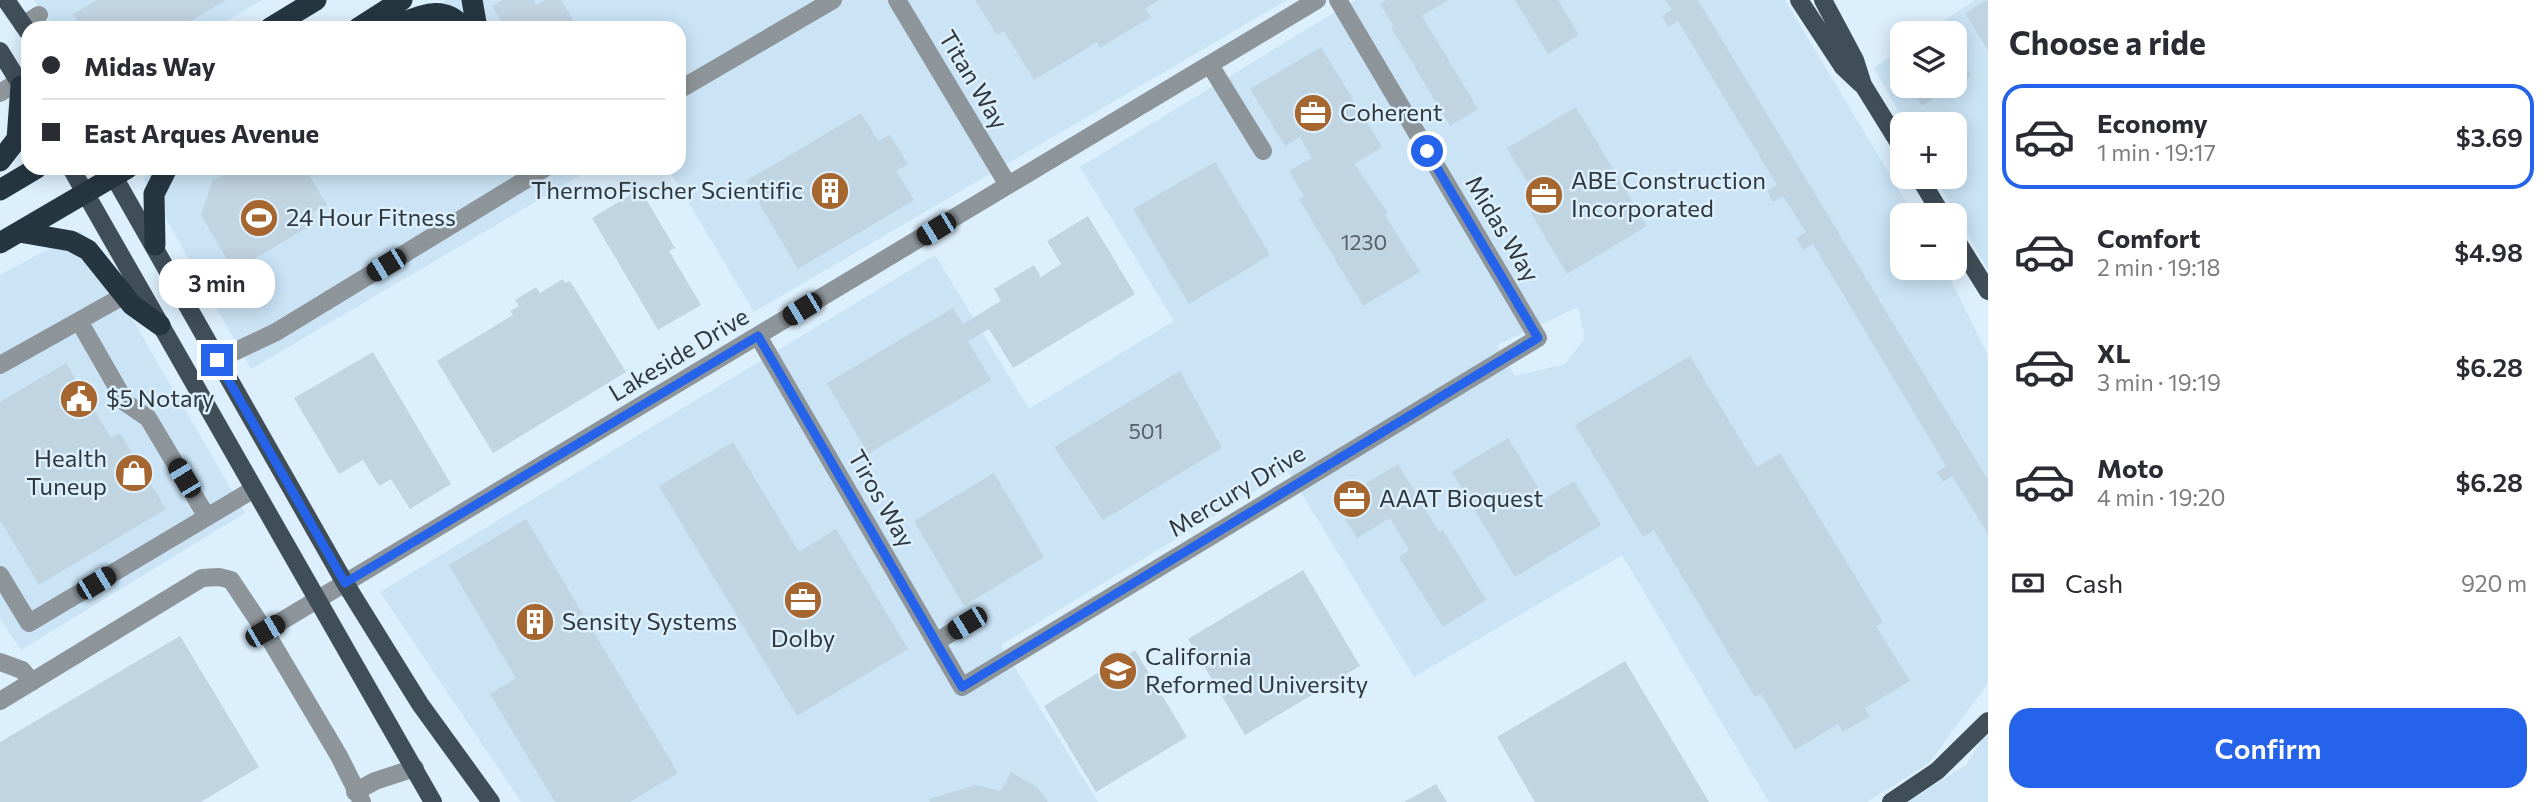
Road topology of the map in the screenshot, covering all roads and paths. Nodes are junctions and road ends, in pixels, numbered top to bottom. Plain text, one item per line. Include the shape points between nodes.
1 (6, 0) edge
2 (316, 0) edge
3 (402, 0) edge
4 (472, 0) edge
5 (833, 0) edge
6 (897, 0) edge
7 (1338, 0) edge
8 (1799, 0) edge
9 (1823, 0) edge
10 (1312, 1) edge
11 (39, 15) dead end
12 (33, 21) edge
13 (282, 21) edge
14 (369, 21) edge
15 (406, 21) edge
16 (454, 21) edge
17 (476, 21) edge
18 (21, 22) edge
19 (0, 51) edge
20 (1210, 65) junction
21 (21, 85) edge
22 (1863, 85) junction
23 (686, 86) edge
24 (21, 88) edge
25 (0, 93) edge
26 (21, 105) edge
27 (1890, 129) edge
28 (1262, 151) dead end
29 (0, 160) edge
30 (25, 175) edge
31 (75, 175) edge
32 (111, 175) edge
33 (119, 175) edge
34 (164, 175) edge
35 (534, 175) edge
36 (1008, 186) junction
37 (0, 190) edge
38 (85, 194) junction
39 (19, 232) junction
40 (0, 243) edge
41 (155, 245) junction
42 (1967, 257) edge
43 (1988, 291) edge
44 (125, 295) junction
45 (79, 321) junction
46 (160, 325) junction
47 (758, 336) junction
48 (1538, 338) joint
49 (217, 360) junction
50 (0, 365) edge
51 (254, 489) junction
52 (207, 517) junction
53 (0, 575) edge
54 (345, 583) junction
55 (318, 600) junction
56 (967, 623) dead end
57 (265, 631) junction
58 (936, 642) junction
59 (0, 662) edge
60 (32, 681) junction
61 (962, 687) joint
62 (0, 701) edge
63 (1988, 721) edge
64 (415, 768) junction
65 (358, 797) edge
66 (433, 802) edge
67 (491, 802) edge
68 (1891, 802) edge

1 - 18 main road
2 - 13 highway
3 - 14 highway
4 - 17 highway
5 - 23 street
6 - 36 street, Titan Way
7 - 48 street, Midas Way
8 - 22 main road via 1843,67
9 - 22 main road
10 - 20 street, Lakeside Drive
11 - 12 street
15 - 16 highway via 429,12
19 - 21 main road
20 - 28 street
20 - 36 street, Lakeside Drive
22 - 27 main road
24 - 25 street
26 - 29 highway via 17,139
30 - 37 highway
31 - 38 main road
32 - 38 highway
33 - 41 main road
34 - 41 highway via 154,194
35 - 49 street via 276,332
36 - 47 street, Lakeside Drive
38 - 39 highway
38 - 46 main road
39 - 40 highway
39 - 44 highway via 81,246 98,259
41 - 49 main road
42 - 43 main road
44 - 45 street
44 - 46 highway
45 - 50 street
45 - 52 street via 126,403 148,418
46 - 51 main road
47 - 54 street, Lakeside Drive
47 - 58 street, Tiros Way
48 - 61 street, Mercury Drive
49 - 54 main road
51 - 52 street
51 - 55 main road
52 - 53 street via 29,623
54 - 55 street, Lakeside Drive
54 - 67 main road via 420,704
55 - 57 street, Lakeside Drive
55 - 64 main road
56 - 58 street
57 - 60 street via 231,580 202,578
57 - 65 street
58 - 61 street, Tiros Way
59 - 60 street via 22,670
60 - 62 street
63 - 68 main road via 1941,768
64 - 65 street via 374,781
64 - 66 main road

